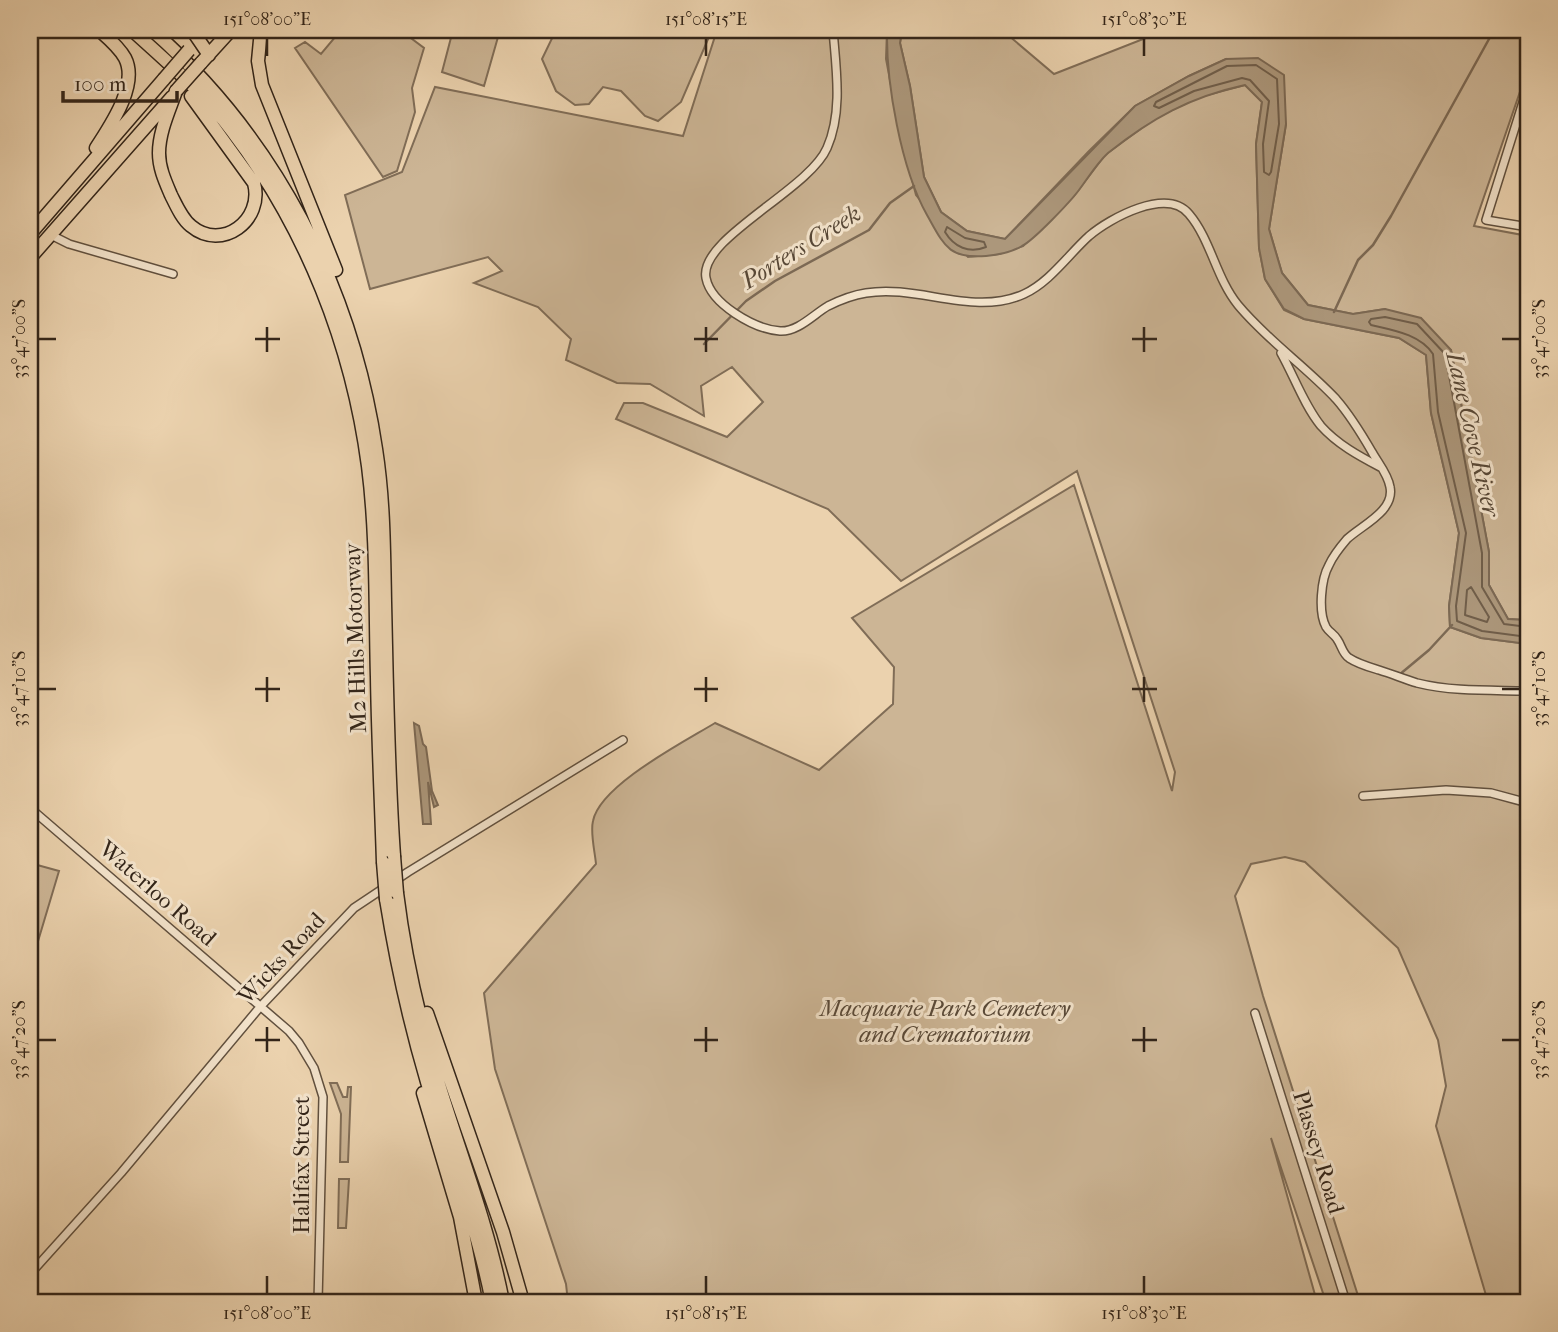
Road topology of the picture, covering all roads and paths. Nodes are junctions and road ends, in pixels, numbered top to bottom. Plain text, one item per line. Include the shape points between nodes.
1 (99, 30) edge
2 (132, 30) edge
3 (152, 30) edge
4 (231, 30) edge
5 (261, 30) edge
6 (833, 30) edge
7 (199, 33) edge
8 (205, 59) junction
9 (172, 68) junction
10 (1528, 86) edge
11 (176, 91) junction
12 (1526, 98) edge
13 (77, 178) junction
14 (1528, 227) edge
15 (34, 229) edge
16 (51, 235) junction
17 (30, 258) edge
18 (173, 274) dead end
19 (350, 330) junction
20 (1278, 346) junction
21 (1381, 467) junction
22 (1528, 691) edge
23 (623, 740) dead end
24 (1363, 796) dead end
25 (1528, 803) edge
26 (30, 808) edge
27 (388, 859) junction
28 (391, 896) junction
29 (411, 982) junction
30 (260, 1007) junction
31 (406, 1007) junction
32 (1255, 1013) dead end
33 (30, 1274) edge
34 (318, 1302) edge
35 (476, 1302) edge
36 (492, 1302) edge
37 (503, 1302) edge
38 (523, 1302) edge
39 (1346, 1302) edge

1 - 13 highway via 126,60 129,82
2 - 9 highway, M2 Hills Motorway
3 - 19 highway, M2 Hills Motorway via 219,99 280,182 312,237
4 - 8 highway
5 - 19 highway via 258,61 262,85 352,310
6 - 20 street via 836,117 829,145 815,168 711,254 706,279 717,301 767,328 785,331 836,302 866,293 986,303 1016,297 1044,281 1103,226 1165,202 1186,210 1234,299
7 - 8 highway
7 - 13 highway, bridge via 189,51
8 - 11 highway, bridge
9 - 11 highway via 254,183 256,206 245,224 231,233 214,236 192,227 163,177 160,136
9 - 27 highway, M2 Hills Motorway via 232,131 284,209 320,283 347,360 372,502
10 - 12 street
11 - 16 highway
12 - 14 street via 1486,220
13 - 15 highway
15 - 16 highway
16 - 17 highway
16 - 18 street
19 - 27 highway, M2 Hills Motorway via 370,414 381,490
20 - 21 street via 1338,402
20 - 21 street via 1320,424 1334,439
21 - 22 street via 1391,496 1327,567 1321,599 1326,628 1345,656 1402,678 1434,686
23 - 30 street, Wicks Road via 369,896
24 - 25 street via 1446,790 1491,793
26 - 30 street, Waterloo Road
27 - 28 highway, M2 Hills Motorway, bridge
28 - 29 highway, M2 Hills Motorway
28 - 31 highway, M2 Hills Motorway
29 - 37 highway, M2 Hills Motorway via 489,1239
29 - 38 highway via 423,1002
30 - 33 street, Wicks Road
30 - 34 street, Halifax Street via 299,1043 314,1068 323,1097
31 - 35 highway via 411,1052 460,1217
31 - 36 highway, M2 Hills Motorway via 476,1233
32 - 39 street, Plassey Road

